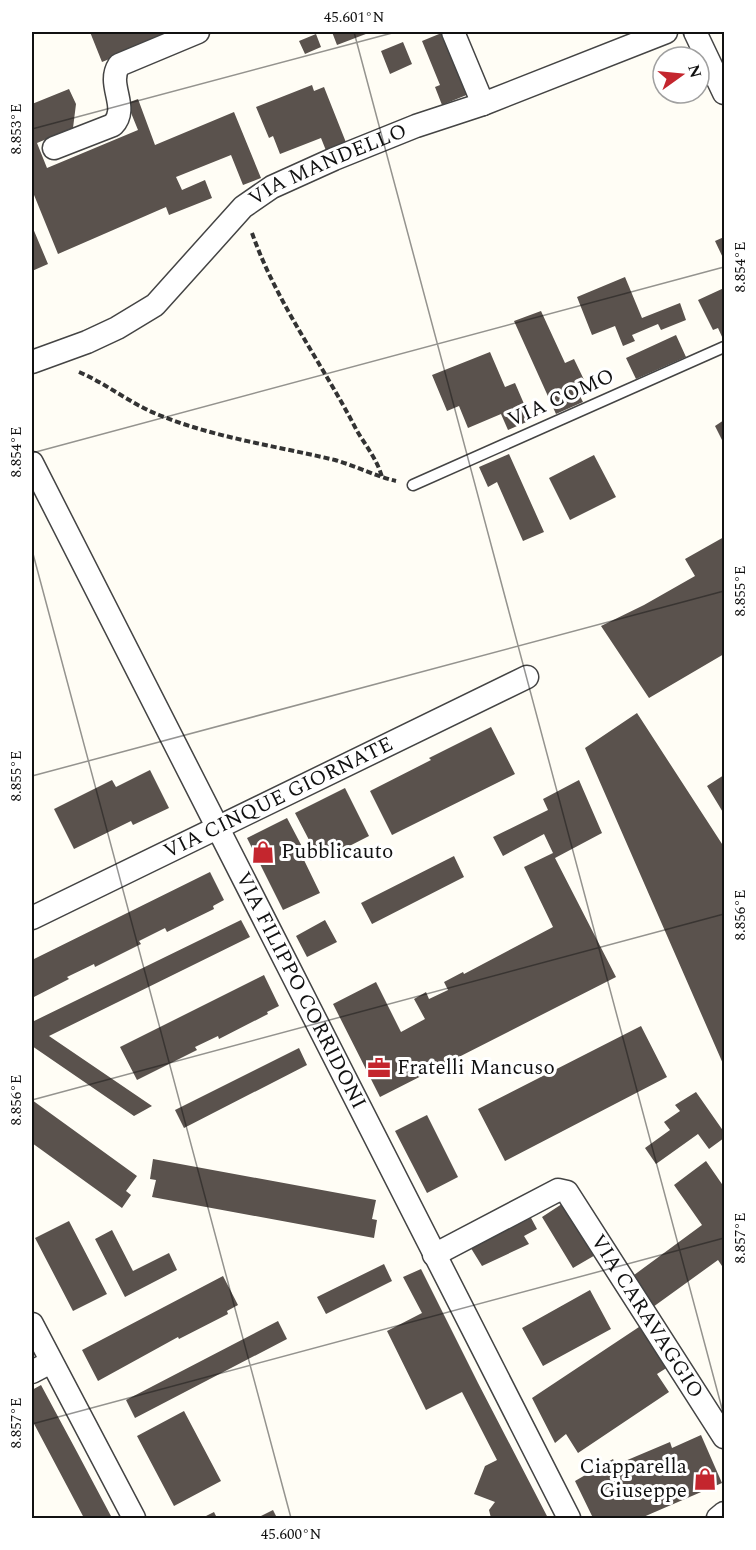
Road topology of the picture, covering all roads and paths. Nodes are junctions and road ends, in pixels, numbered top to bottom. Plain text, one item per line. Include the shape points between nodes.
1 (198, 32) edge
2 (453, 32) edge
3 (666, 32) edge
4 (695, 32) edge
5 (724, 93) edge
6 (483, 104) junction
7 (54, 148) dead end
8 (243, 207) junction
9 (724, 347) edge
10 (32, 362) edge
11 (70, 369) dead end
12 (32, 463) edge
13 (382, 478) junction
14 (413, 485) joint
15 (526, 677) dead end
16 (217, 827) junction
17 (32, 918) edge
18 (434, 1255) junction
19 (32, 1324) edge
20 (41, 1367) edge
21 (724, 1437) edge
22 (724, 1513) edge
23 (134, 1518) edge
24 (569, 1518) edge
25 (718, 1518) edge

1 - 7 street via 119,65 114,75 120,112 116,122
2 - 6 street
3 - 6 street, VIA MANDELLO
4 - 5 street
6 - 8 street, VIA MANDELLO via 325,163 272,187
8 - 10 street, VIA MANDELLO via 155,305 87,342
8 - 13 path via 272,283 378,464
9 - 14 lane, VIA COMO
11 - 13 path via 176,422 336,460
12 - 16 street, VIA FILIPPO CORRIDONI
13 - 14 path
15 - 16 street, VIA CINQUE GIORNATE
16 - 17 street, VIA CINQUE GIORNATE
16 - 18 street, VIA FILIPPO CORRIDONI
18 - 21 street, VIA CARAVAGGIO via 558,1190 570,1194
18 - 24 street, VIA FILIPPO CORRIDONI
19 - 20 street
20 - 23 street
22 - 25 street

